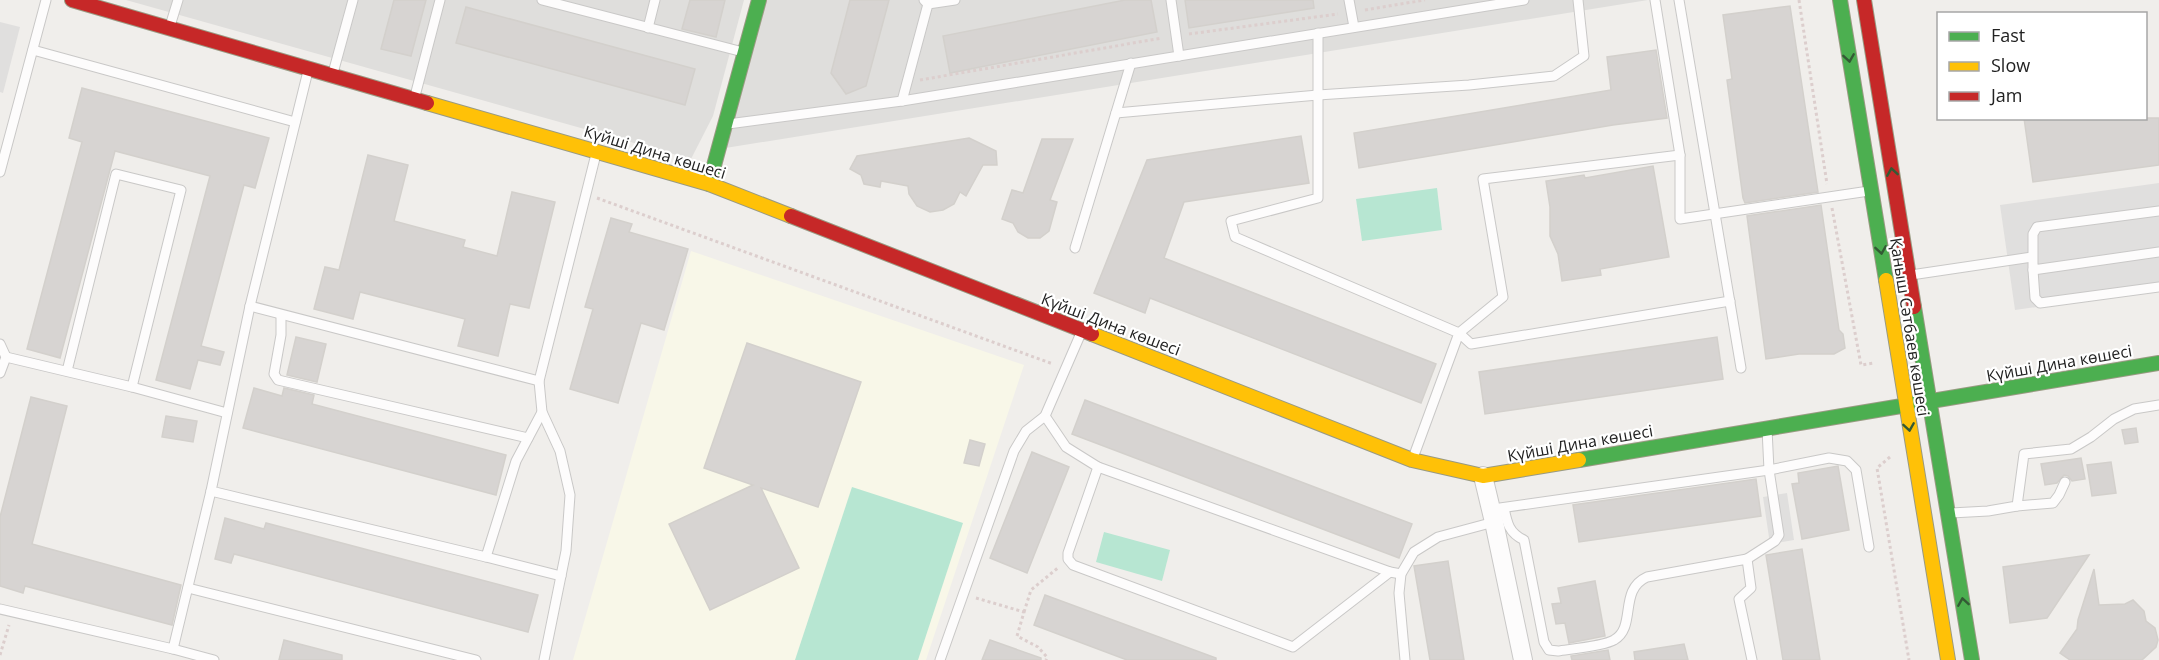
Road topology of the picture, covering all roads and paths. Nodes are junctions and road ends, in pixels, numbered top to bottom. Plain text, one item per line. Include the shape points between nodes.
1 (46, 0) edge
2 (72, 0) edge
3 (178, 0) edge
4 (353, 0) edge
5 (440, 0) edge
6 (542, 0) edge
7 (655, 0) edge
8 (759, 0) edge
9 (955, 0) edge
10 (1170, 0) edge
11 (1349, 0) edge
12 (1524, 0) edge
13 (1578, 0) edge
14 (1655, 0) edge
15 (1679, 0) edge
16 (1840, 0) edge
17 (1864, 0) edge
18 (926, 2) edge
19 (648, 27) junction
20 (1354, 27) junction
21 (169, 28) junction
22 (1318, 33) junction
23 (33, 50) junction
24 (745, 53) junction
25 (1179, 56) junction
26 (1131, 63) junction
27 (309, 69) junction
28 (333, 75) junction
29 (1318, 95) junction
30 (414, 99) junction
31 (902, 101) junction
32 (1116, 113) junction
33 (295, 122) junction
34 (725, 124) junction
35 (597, 152) junction
36 (1680, 155) junction
37 (0, 172) edge
38 (709, 184) junction
39 (1871, 190) junction
40 (586, 194) junction
41 (2159, 211) edge
42 (1715, 213) junction
43 (1075, 248) dead end
44 (2159, 252) edge
45 (2032, 257) junction
46 (2033, 270) junction
47 (1908, 275) junction
48 (2159, 287) edge
49 (1730, 301) junction
50 (250, 306) junction
51 (282, 315) junction
52 (1082, 331) junction
53 (1459, 333) junction
54 (0, 344) edge
55 (6, 357) junction
56 (2159, 363) edge
57 (1066, 369) junction
58 (1741, 369) dead end
59 (67, 371) junction
60 (0, 373) edge
61 (539, 381) junction
62 (132, 387) junction
63 (1928, 401) junction
64 (1906, 405) junction
65 (2159, 405) edge
66 (542, 412) junction
67 (226, 413) junction
68 (1045, 416) junction
69 (1767, 428) junction
70 (528, 438) junction
71 (2071, 449) junction
72 (1890, 457) dead end
73 (1412, 460) junction
74 (2069, 460) dead end
75 (1098, 467) junction
76 (1769, 470) junction
77 (1483, 476) junction
78 (2065, 482) dead end
79 (210, 490) junction
80 (2017, 507) junction
81 (1496, 513) junction
82 (1948, 513) junction
83 (1924, 515) junction
84 (1869, 547) dead end
85 (486, 557) junction
86 (1068, 559) junction
87 (1747, 559) junction
88 (1390, 572) junction
89 (1401, 574) junction
90 (561, 576) junction
91 (188, 588) junction
92 (963, 594) junction
93 (0, 609) edge
94 (13, 612) junction
95 (1024, 612) junction
96 (173, 649) junction
97 (0, 655) edge
98 (214, 660) edge
99 (476, 660) edge
100 (544, 660) edge
101 (940, 660) edge
102 (1046, 660) edge
103 (1405, 660) edge
104 (1522, 660) edge
105 (1752, 660) edge
106 (1909, 660) edge
107 (1948, 660) edge
108 (1972, 660) edge

1 - 23 lane
2 - 21 street, Күйші Дина көшесі
3 - 21 lane
4 - 28 lane
5 - 30 lane
6 - 19 lane
7 - 19 lane
8 - 24 street
9 - 18 lane
10 - 25 lane
11 - 20 lane
12 - 20 lane
13 - 29 lane via 1584,56 1554,76
14 - 36 lane
15 - 42 lane
16 -> 39 street, Қаныш Сәтбаев көшесі
47 -> 17 street, Қаныш Сәтбаев көшесі
18 - 31 lane
19 - 24 lane
20 - 22 lane
21 - 27 street, Күйші Дина көшесі
22 - 25 lane
22 - 29 lane
23 - 33 lane
23 - 37 lane
24 - 34 street
25 - 26 lane
26 - 31 lane
26 - 32 lane
27 - 28 street, Күйші Дина көшесі
27 - 33 lane
28 - 30 street, Күйші Дина көшесі
29 - 32 lane
29 - 53 lane via 1318,198 1231,221 1235,237
30 - 35 street, Күйші Дина көшесі
31 - 34 lane
32 - 43 lane
33 - 50 lane
34 - 38 street
35 - 38 street, Күйші Дина көшесі
35 - 40 lane
36 - 42 lane via 1680,219
36 - 53 lane via 1483,179 1503,297
38 - 52 street, Күйші Дина көшесі
39 - 42 lane
39 -> 64 street, Қаныш Сәтбаев көшесі
40 - 57 path
40 - 61 lane
41 - 45 lane via 2037,228
42 - 49 lane
44 - 46 lane
45 - 46 lane
45 - 47 lane
46 - 48 lane via 2035,298 2040,303
47 - 63 street, Қаныш Сәтбаев көшесі
49 - 53 lane via 1471,344
49 - 58 lane
50 - 51 lane
50 - 67 lane
51 - 61 lane
51 - 70 lane via 274,374 278,380
52 - 57 lane
52 - 73 street, Күйші Дина көшесі
53 - 73 lane
54 - 55 lane
55 - 59 lane
55 - 60 lane
56 - 63 street, Күйші Дина көшесі
57 - 68 lane
59 - 62 lane
59 - 62 lane via 116,174 181,190
61 - 66 lane
62 - 67 lane
63 - 64 street, Күйші Дина көшесі
63 - 82 street, Қаныш Сәтбаев көшесі
64 - 69 street, Күйші Дина көшесі
64 -> 83 street, Қаныш Сәтбаев көшесі
65 - 71 lane via 2134,409 2114,419
66 - 70 lane
66 - 90 lane via 560,451 570,495
67 - 79 lane
68 - 75 lane via 1066,447
68 - 92 lane via 1026,430 1014,452
69 - 76 lane
69 - 77 street, Күйші Дина көшесі
70 - 85 lane via 516,461
71 - 74 lane
71 - 80 lane via 2024,454
72 - 106 path via 1877,468
73 - 77 street, Күйші Дина көшесі
75 - 86 lane
75 - 88 lane
76 - 81 lane
76 - 84 lane via 1829,458 1847,461 1857,470
76 - 87 lane via 1779,535
77 - 81 street
78 - 80 lane via 2053,503
79 - 85 lane
79 - 91 lane
80 - 82 lane
81 - 87 lane via 1515,536 1524,540 1544,642 1549,650 1612,641 1621,635 1632,588 1638,581
81 - 89 lane via 1438,537 1414,552
81 - 104 street
82 - 83 lane
108 -> 82 street, Қаныш Сәтбаев көшесі
83 - 107 street, Қаныш Сәтбаев көшесі
85 - 90 lane
86 - 88 lane via 1073,565 1293,647
86 - 95 path via 1031,590
87 - 105 lane via 1751,588 1739,599
88 - 89 lane
89 - 103 lane
90 - 100 lane
91 - 96 lane
91 - 99 lane
92 - 95 path
92 - 101 lane
93 - 94 lane
94 - 96 lane
94 - 97 path
95 - 102 path via 1017,636 1038,647
96 - 98 lane

